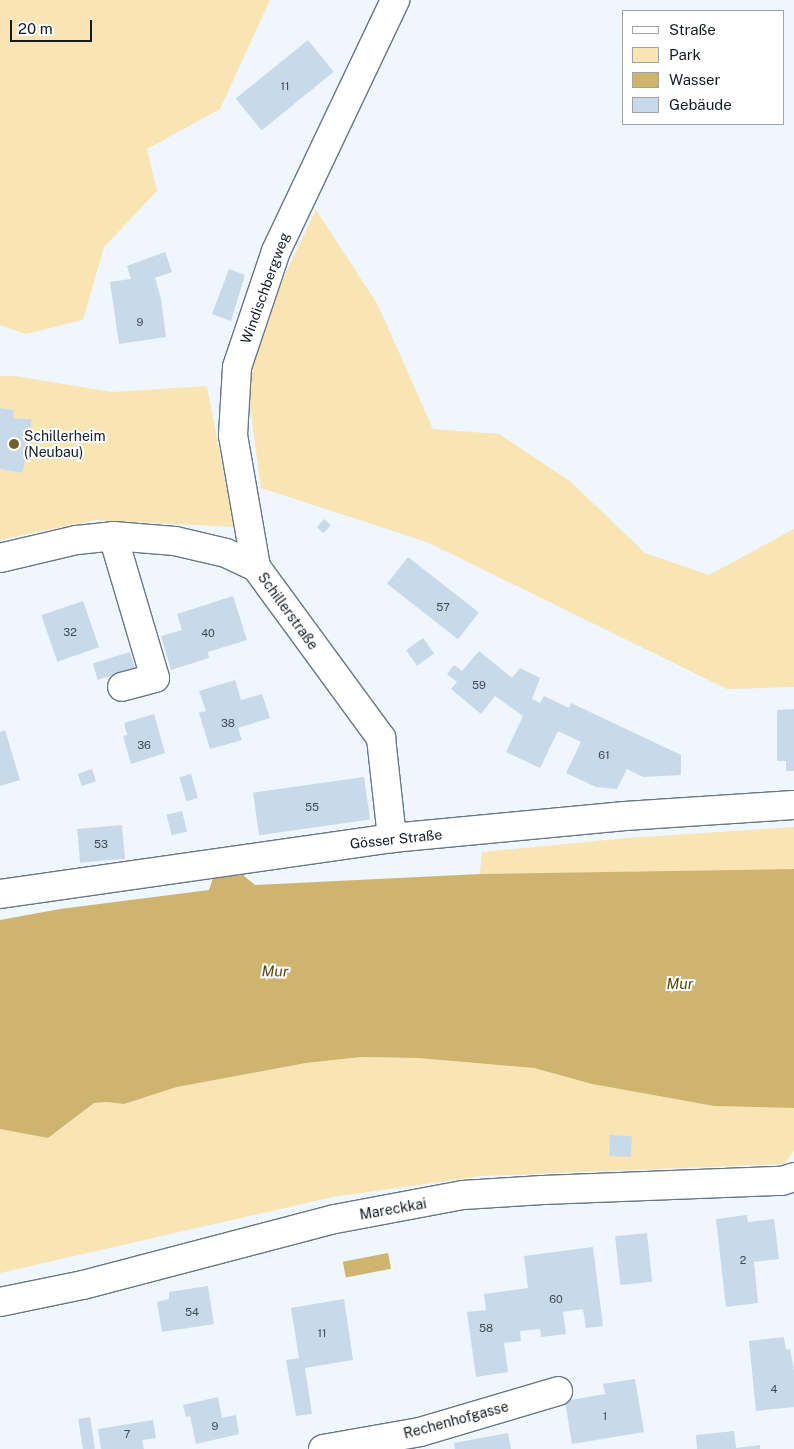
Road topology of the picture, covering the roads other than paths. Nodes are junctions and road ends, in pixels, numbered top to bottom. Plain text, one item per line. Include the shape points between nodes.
1 (395, 0) edge
2 (114, 536) junction
3 (0, 558) edge
4 (256, 567) junction
5 (122, 688) dead end
6 (794, 805) edge
7 (392, 838) junction
8 (0, 894) edge
9 (794, 1177) edge
10 (0, 1302) edge
11 (558, 1391) dead end
12 (421, 1440) edge
13 (323, 1449) edge

1 - 4 street, Windischbergweg via 276,251 237,367 233,435
2 - 3 street, Schillerstraße via 77,540
2 - 4 street, Schillerstraße via 175,541 226,553
2 - 5 street via 155,678
4 - 7 street, Schillerstraße via 381,738
6 - 7 street, Gösser Straße via 625,816
7 - 8 street, Gösser Straße
9 - 10 street, Mareckkai via 782,1181 463,1196 335,1219 82,1285
11 - 12 street, Rechenhofgasse
12 - 13 street, Rechenhofgasse

